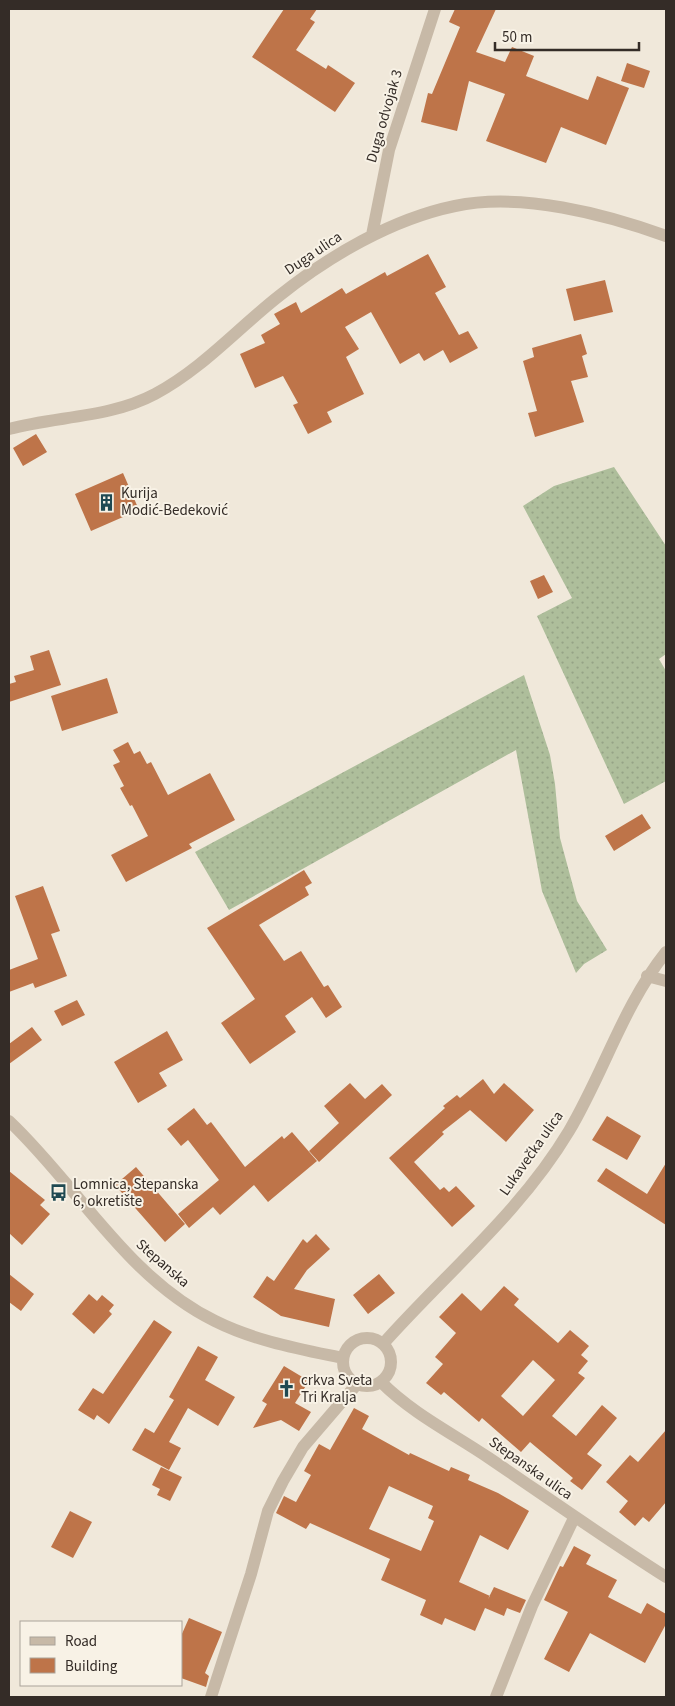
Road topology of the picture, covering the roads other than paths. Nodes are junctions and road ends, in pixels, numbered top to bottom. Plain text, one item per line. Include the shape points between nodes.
1 (435, 9) edge
2 (372, 235) junction
3 (666, 236) edge
4 (9, 429) edge
5 (666, 952) edge
6 (647, 976) junction
7 (666, 980) edge
8 (9, 1121) edge
9 (383, 1344) junction
10 (343, 1358) junction
11 (381, 1382) junction
12 (357, 1384) junction
13 (574, 1518) junction
14 (666, 1577) edge
15 (211, 1697) edge
16 (496, 1697) edge

1 - 2 street, Duga odvojak 3 via 389,150
2 - 3 street, Duga ulica via 455,206 513,202 566,209
2 - 4 street, Duga ulica via 334,256 279,296 187,375 154,395 115,410
5 - 6 street, Lukavečka ulica
6 - 7 street
6 - 9 street, Lukavečka ulica via 569,1131 551,1157 519,1201
8 - 10 street, Stepanska via 38,1150 126,1254 185,1304 215,1321 261,1340
9 - 10 street via 366,1338 357,1340
9 - 11 street via 391,1360 390,1369
10 - 12 street via 346,1374
11 - 12 street via 365,1386
11 - 13 street, Stepanska ulica via 401,1402 488,1457
12 - 15 street via 303,1447 279,1488 268,1512
13 - 14 street, Stepanska ulica
13 - 16 street via 532,1606

